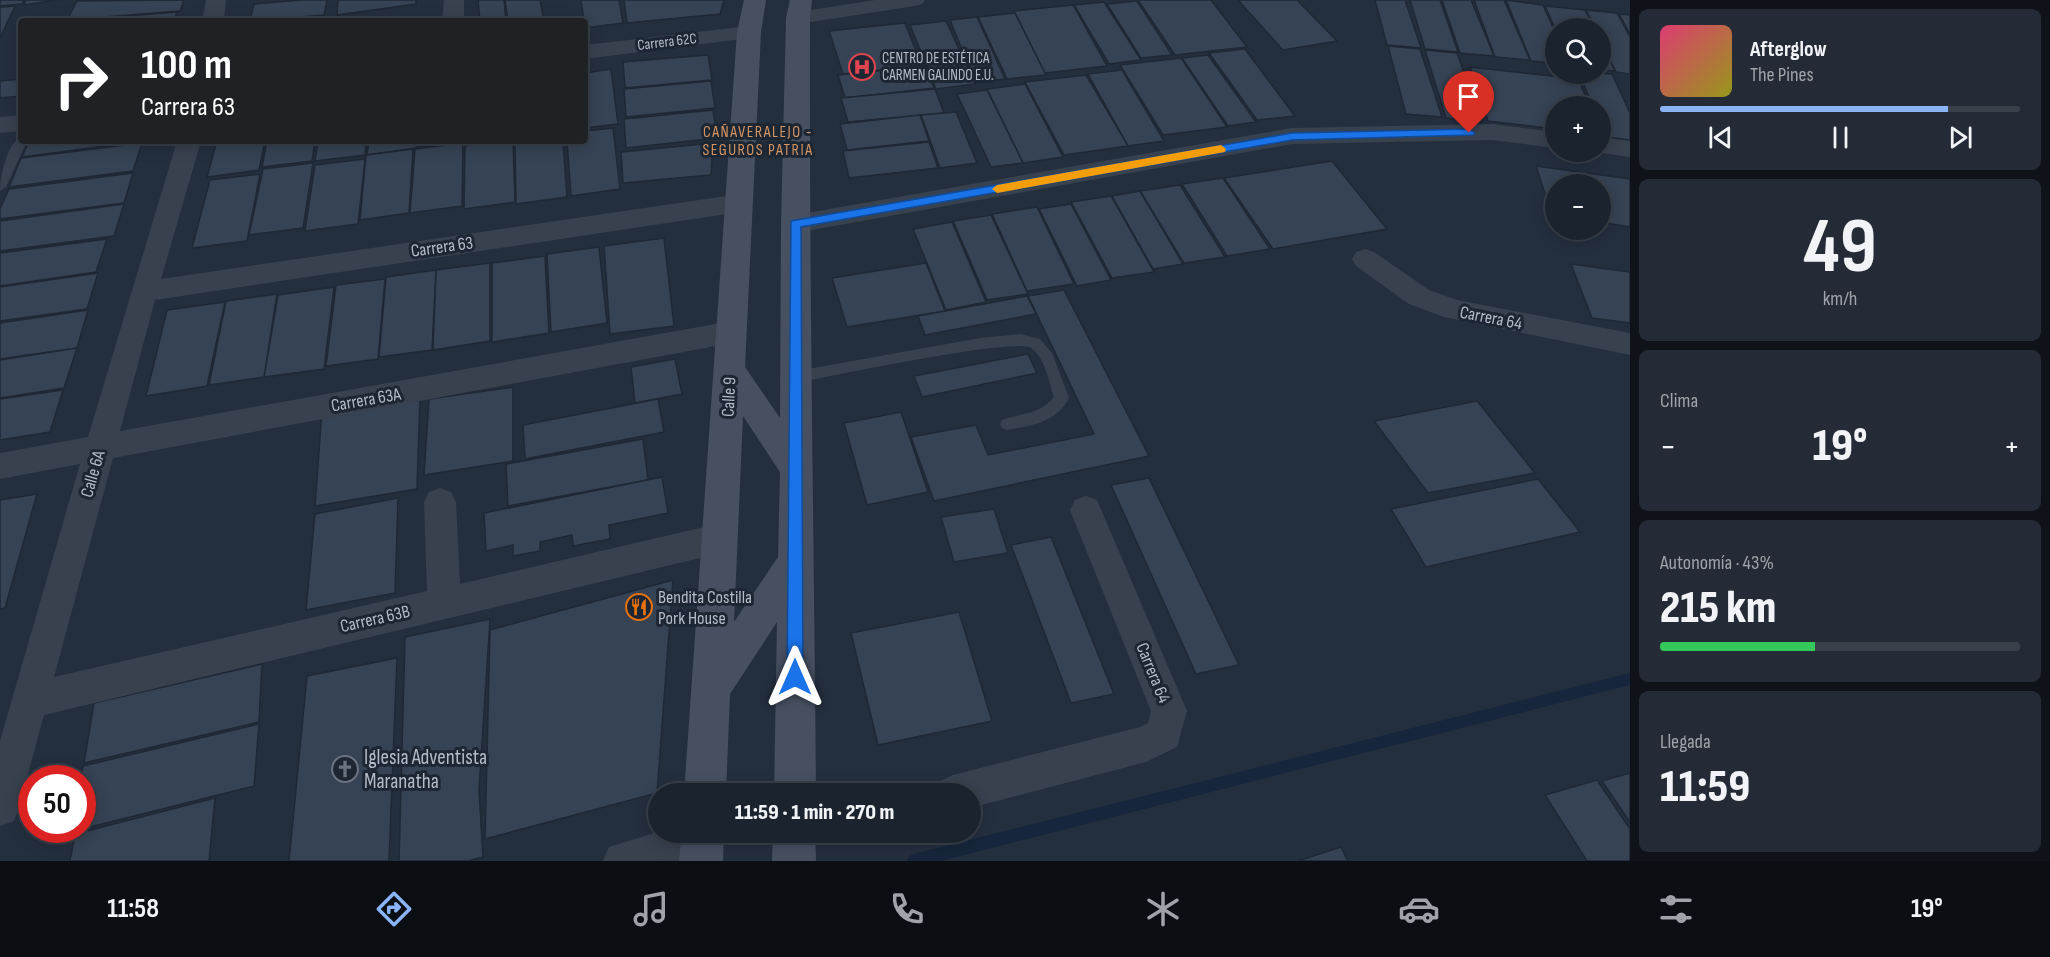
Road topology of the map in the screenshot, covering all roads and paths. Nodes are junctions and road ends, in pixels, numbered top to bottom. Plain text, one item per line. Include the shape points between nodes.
1 (216, 0) edge
2 (454, 0) edge
3 (755, 0) edge
4 (915, 0) edge
5 (800, 9) edge
6 (213, 18) edge
7 (453, 18) edge
8 (749, 32) junction
9 (588, 52) edge
10 (18, 123) edge
11 (0, 125) edge
12 (1545, 139) edge
13 (20, 144) edge
14 (188, 144) edge
15 (1611, 146) edge
16 (1630, 149) edge
17 (0, 187) edge
18 (740, 203) junction
19 (795, 224) junction
20 (1365, 259) dead end
21 (144, 292) junction
22 (732, 332) junction
23 (1630, 344) edge
24 (730, 370) junction
25 (797, 377) junction
26 (1007, 424) dead end
27 (101, 446) junction
28 (0, 466) edge
29 (796, 470) junction
30 (440, 502) dead end
31 (1086, 510) dead end
32 (721, 538) junction
33 (795, 561) junction
34 (444, 603) junction
35 (712, 688) junction
36 (29, 701) junction
37 (706, 783) edge
38 (795, 783) edge
39 (981, 787) edge
40 (2, 792) edge
41 (702, 844) edge
42 (624, 861) edge

1 - 6 street
2 - 7 street
3 - 8 main road, Calle 9
4 - 5 street
5 - 19 main road
8 - 9 street, Carrera 62C
8 - 18 main road, Calle 9
10 - 11 street
12 - 19 street via 1492,132 1292,136
13 - 17 lane
14 - 21 street, Calle 6A
15 - 16 street
18 - 21 street, Carrera 63
18 - 22 main road, Calle 9
19 - 25 main road
20 - 23 street, Carrera 64 via 1419,297 1454,310
21 - 27 street, Calle 6A
22 - 24 main road, Calle 9
22 - 27 street, Carrera 63A
24 - 29 main road
24 - 32 main road, Calle 9
25 - 26 lane via 1021,339 1035,343 1047,357 1062,398 1054,410
25 - 29 main road
27 - 28 street, Carrera 63A
27 - 36 street, Calle 6A
29 - 33 main road
30 - 34 street
31 - 39 street, Carrera 64 via 1169,711 1164,734 1146,744
32 - 34 street, Carrera 63B
32 - 35 main road, Calle 9
33 - 35 main road
33 - 38 main road
34 - 36 street, Carrera 63B
35 - 37 main road, Calle 9
36 - 40 street, Calle 6A
41 - 42 street

